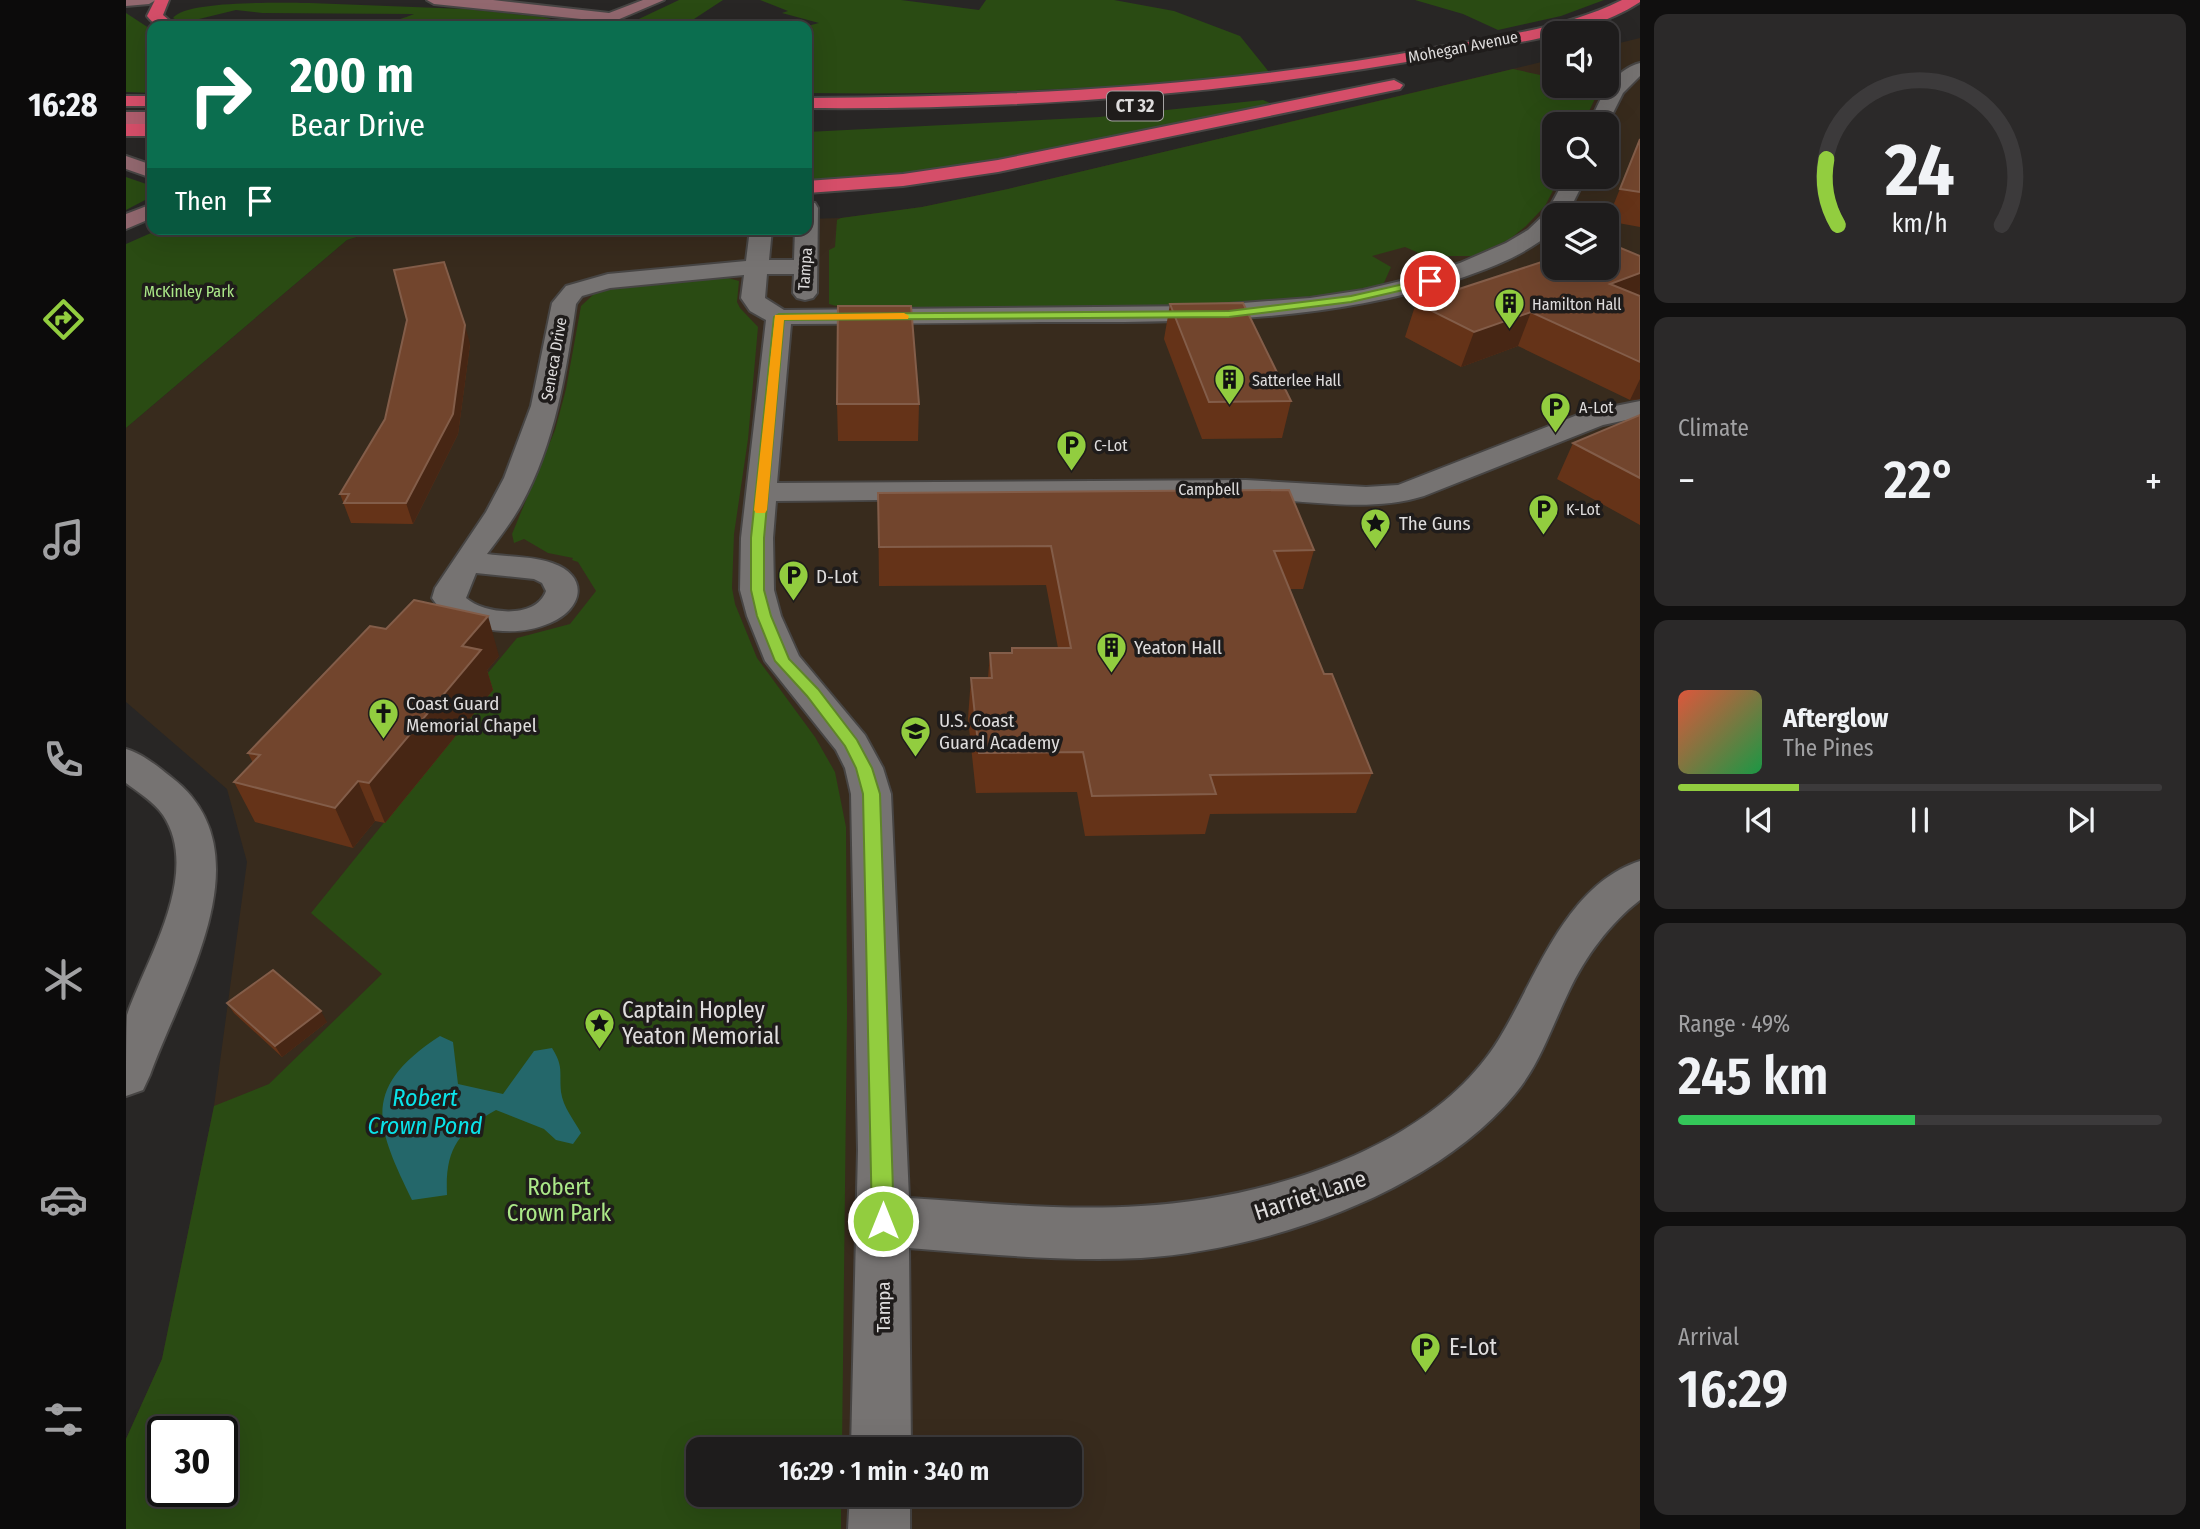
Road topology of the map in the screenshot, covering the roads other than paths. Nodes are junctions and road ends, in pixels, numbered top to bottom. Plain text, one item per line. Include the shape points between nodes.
1 (149, 0) edge
2 (162, 0) edge
3 (434, 0) edge
4 (657, 0) edge
5 (1634, 0) edge
6 (126, 1) edge
7 (609, 18) junction
8 (162, 21) edge
9 (602, 21) edge
10 (1625, 23) dead end
11 (1619, 25) edge
12 (1542, 46) edge
13 (1640, 68) edge
14 (1418, 79) dead end
15 (126, 101) edge
16 (147, 101) edge
17 (812, 103) edge
18 (1605, 112) edge
19 (126, 118) edge
20 (147, 118) edge
21 (812, 119) edge
22 (147, 130) edge
23 (126, 131) edge
24 (126, 162) edge
25 (147, 170) edge
26 (812, 187) edge
27 (147, 212) edge
28 (126, 222) edge
29 (1542, 227) edge
30 (760, 235) edge
31 (807, 235) edge
32 (757, 267) junction
33 (806, 267) junction
34 (779, 317) junction
35 (1640, 409) edge
36 (762, 492) junction
37 (468, 562) dead end
38 (126, 763) edge
39 (1640, 877) edge
40 (126, 1075) edge
41 (883, 1221) junction
42 (881, 1437) edge
43 (880, 1507) edge
44 (879, 1529) edge

1 - 6 main road
2 - 8 highway via 155,16
3 - 7 main road
4 - 7 main road
5 - 17 highway, Mohegan Avenue / CT 32 via 1530,33 1330,70 1074,95
7 - 9 main road
10 - 11 highway
12 - 21 highway, Mohegan Avenue / CT 32 via 1454,66 1334,84 1149,104 981,115
13 - 18 street via 1615,90
14 - 26 highway via 998,166
15 - 16 highway
19 - 20 main road
22 - 23 highway
24 - 25 main road
27 - 28 main road
29 - 34 street via 1519,246 1459,272 1304,307 1229,314
30 - 32 street
31 - 33 street, Tampa
32 - 33 street, Seneca Drive
32 - 34 street via 753,298
32 - 37 street, Seneca Drive via 608,281 582,287 568,297 547,405 533,444 506,503
33 - 34 street, Tampa via 804,297
34 - 36 street, Tampa
35 - 36 street, Campbell via 1595,418 1413,490 1387,495 1246,488
36 - 41 street, Tampa via 756,560 764,616 783,661 852,744 872,794
38 - 40 street via 183,813 194,839 197,867 189,920
39 - 41 street, Harriet Lane via 1607,904 1556,971 1500,1077 1440,1135 1371,1176 1325,1194 1222,1222 1142,1232 1053,1233
41 - 42 street, Tampa
43 - 44 street

